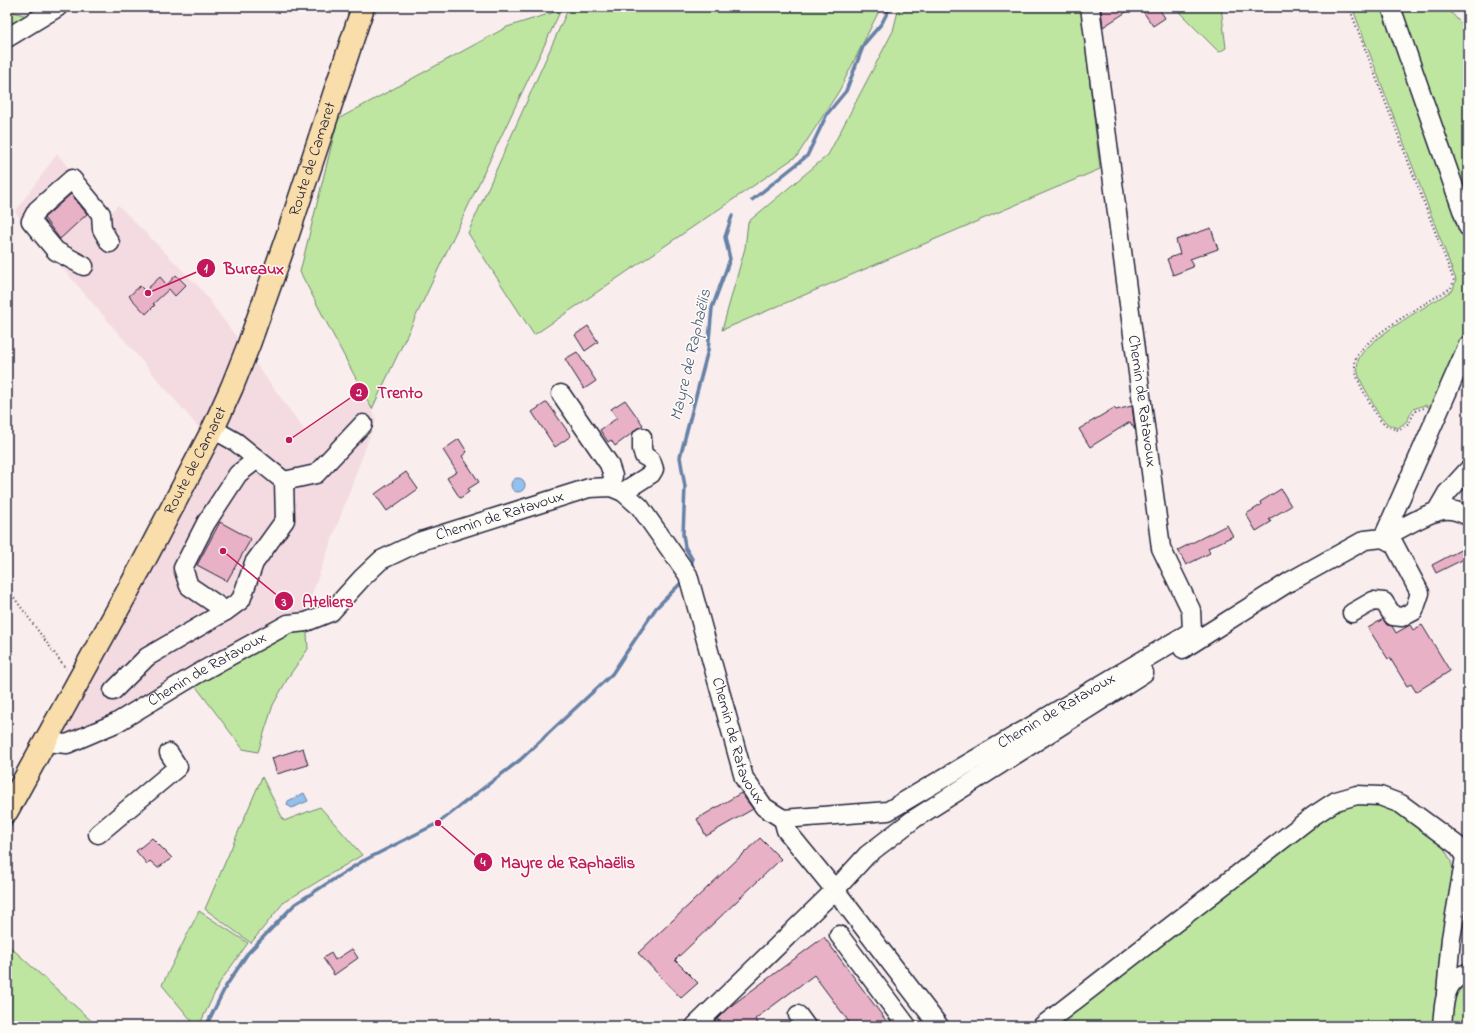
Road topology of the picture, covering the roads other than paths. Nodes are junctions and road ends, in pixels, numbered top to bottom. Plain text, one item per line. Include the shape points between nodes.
1 (58, 7) edge
2 (362, 7) edge
3 (1090, 7) edge
4 (1391, 7) edge
5 (7, 38) edge
6 (1468, 227) edge
7 (110, 243) dead end
8 (84, 266) dead end
9 (1468, 345) edge
10 (561, 394) dead end
11 (363, 424) dead end
12 (213, 429) junction
13 (642, 437) dead end
14 (256, 460) junction
15 (1468, 470) edge
16 (284, 481) junction
17 (617, 489) junction
18 (1436, 512) junction
19 (1468, 516) edge
20 (1383, 538) junction
21 (226, 611) junction
22 (1352, 613) dead end
23 (113, 691) dead end
24 (45, 742) junction
25 (169, 753) dead end
26 (7, 811) edge
27 (783, 819) junction
28 (98, 834) dead end
29 (834, 890) junction
30 (839, 934) dead end
31 (1468, 973) edge
32 (1446, 993) junction
33 (935, 1021) edge
34 (695, 1026) edge
35 (907, 1026) edge
36 (917, 1026) edge
37 (1042, 1026) edge
38 (1442, 1026) edge

1 - 5 street
2 - 12 main road, Route de Camaret via 249,344
3 - 27 street, Chemin de Ratavoux via 1161,548 1190,610 1192,631 888,811
4 - 6 street
7 - 8 street via 102,229 101,214 72,179 37,210 31,221 56,251
9 - 20 street
10 - 17 street via 609,464
11 - 16 street via 316,474
12 - 14 street via 236,442
12 - 24 main road, Route de Camaret
13 - 17 street via 644,456 650,460 654,469 651,474
14 - 16 street
14 - 21 street via 238,474 206,523 183,568 189,586
15 - 18 street via 1447,493
16 - 21 street via 285,520 254,563 241,600
17 - 24 street, Chemin de Ratavoux via 589,488 421,541 381,560 331,612 306,622 288,624 116,722 67,744
17 - 27 street, Chemin de Ratavoux via 640,507 688,574 744,778 764,807
18 - 19 street via 1444,510
18 - 20 street
20 - 22 street via 1394,544 1420,593 1414,611 1402,617 1393,616 1384,602 1373,601
20 - 29 street via 1364,540 1289,582 914,819 867,855
21 - 23 street via 147,657
24 - 26 main road, Route de Camaret
25 - 28 street via 178,767
27 - 29 street via 786,830
29 - 33 street
29 - 34 street
30 - 35 street
31 - 32 street via 1462,974 1452,982
32 - 37 street via 1451,938 1465,857 1458,846 1401,804 1380,796 1357,794 1336,801 1313,816
32 - 38 street
33 - 36 street

